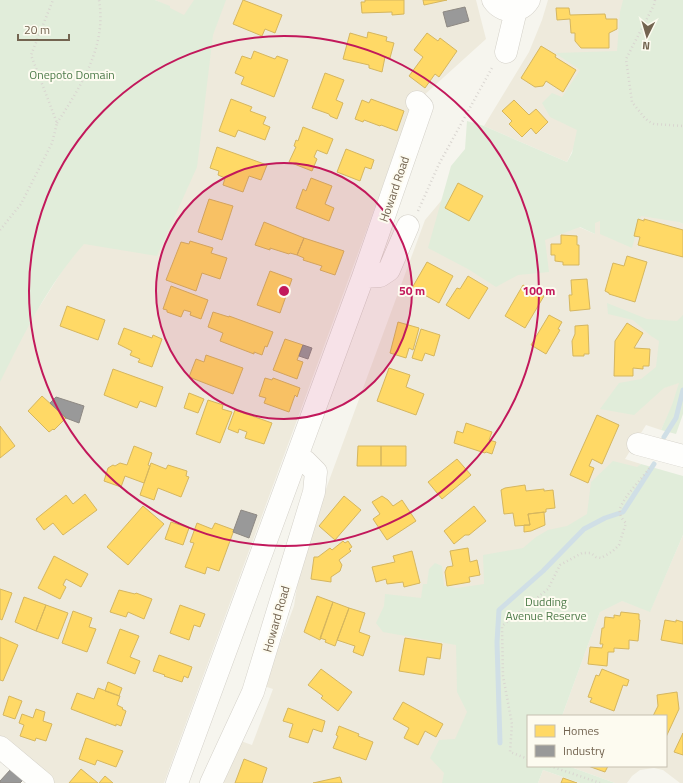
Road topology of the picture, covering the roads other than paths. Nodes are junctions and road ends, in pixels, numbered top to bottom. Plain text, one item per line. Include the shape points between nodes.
1 (493, 0) edge
2 (523, 5) edge
3 (506, 52) road end
4 (417, 102) dead end
5 (412, 220) road end
6 (363, 277) junction
7 (638, 444) dead end
8 (297, 456) junction
9 (683, 456) edge
10 (0, 746) edge
11 (43, 783) edge
12 (177, 783) edge
13 (211, 783) edge

1 - 2 street via 506,10
2 - 3 street
4 - 6 street, Howard Road via 422,108
5 - 6 street, Howard Road via 389,270 380,276
6 - 8 street, Howard Road
7 - 9 street
8 - 12 street, Howard Road
8 - 13 street, Howard Road via 316,472 314,492 253,692
10 - 11 street

